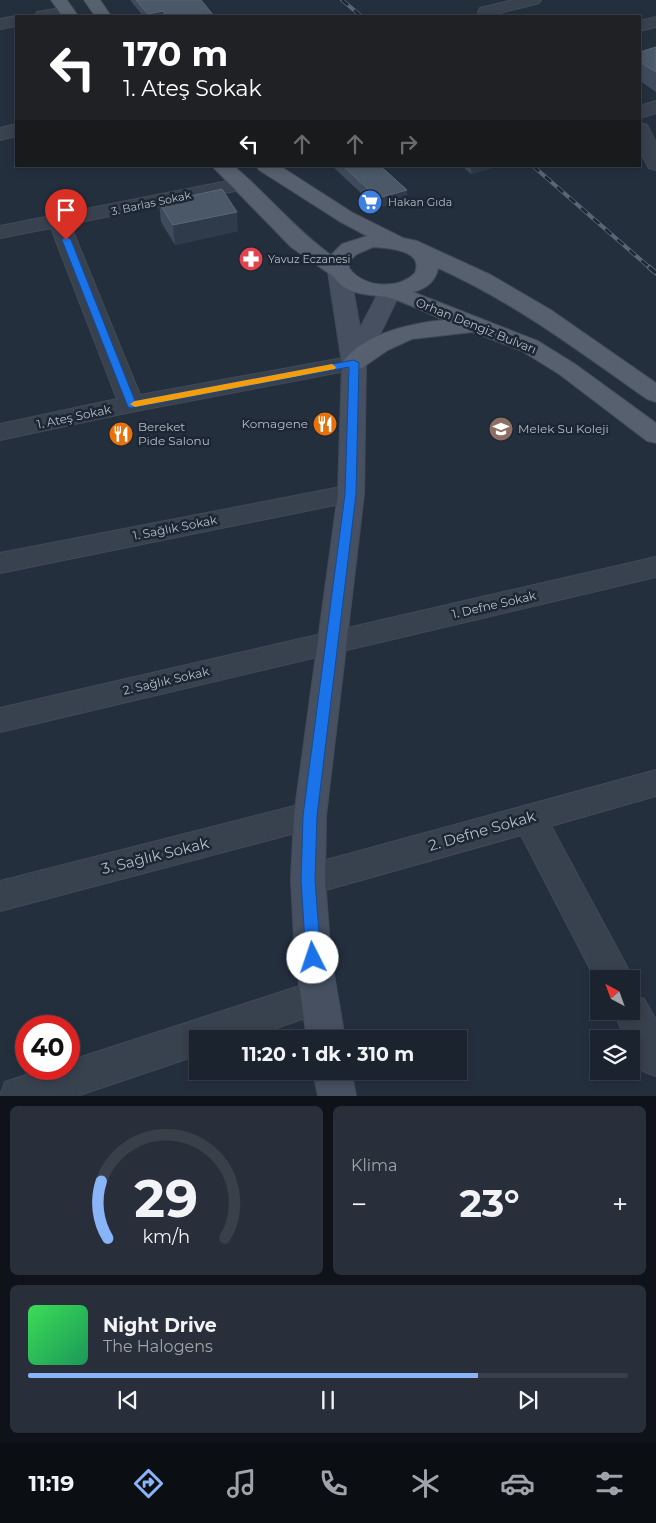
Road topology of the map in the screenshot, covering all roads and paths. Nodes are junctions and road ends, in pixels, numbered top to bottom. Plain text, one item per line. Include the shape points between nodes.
1 (92, 0) edge
2 (533, 0) edge
3 (65, 9) edge
4 (484, 11) edge
5 (46, 15) edge
6 (103, 15) edge
7 (15, 21) edge
8 (656, 22) edge
9 (0, 24) edge
10 (641, 26) edge
11 (656, 107) edge
12 (641, 112) edge
13 (15, 130) edge
14 (641, 130) edge
15 (641, 131) edge
16 (0, 134) edge
17 (656, 144) edge
18 (656, 164) edge
19 (223, 167) edge
20 (268, 167) edge
21 (243, 184) junction
22 (59, 222) junction
23 (0, 232) edge
24 (398, 242) junction
25 (419, 251) junction
26 (339, 272) junction
27 (390, 291) junction
28 (477, 325) junction
29 (354, 363) junction
30 (656, 394) edge
31 (131, 404) junction
32 (0, 432) edge
33 (656, 435) edge
34 (351, 494) junction
35 (0, 563) edge
36 (656, 567) edge
37 (333, 643) junction
38 (0, 720) edge
39 (656, 782) edge
40 (310, 816) junction
41 (529, 818) junction
42 (308, 880) junction
43 (0, 896) edge
44 (609, 970) edge
45 (318, 997) junction
46 (636, 1020) edge
47 (324, 1030) edge
48 (656, 1058) edge
49 (334, 1080) edge
50 (19, 1096) edge
51 (337, 1096) edge

1 - 6 main road
2 - 4 street
3 - 5 street
7 - 9 street
8 - 10 street
11 - 12 street
13 - 16 street
14 - 17 street
15 - 18 street
19 - 21 main road, Orhan Dengiz Bulvarı
20 - 24 main road via 346,217
21 - 22 street, 3. Barlas Sokak
21 - 26 main road, Orhan Dengiz Bulvarı via 299,242
22 - 23 street, 3. Barlas Sokak
22 - 31 street
24 - 25 main road
24 - 26 main road via 371,241 348,249 341,256
25 - 27 main road, Orhan Dengiz Bulvarı via 427,259 429,268 426,276 405,289
25 - 30 main road via 483,280 543,315
26 - 27 main road, Orhan Dengiz Bulvarı via 358,287
26 - 29 street
27 - 28 main road, Orhan Dengiz Bulvarı
27 - 29 street
28 - 29 main road via 442,327 403,335 384,342
28 - 33 main road, Orhan Dengiz Bulvarı via 530,346
29 - 31 street, 1. Ateş Sokak
29 - 34 street
31 - 32 street, 1. Ateş Sokak
34 - 35 street, 1. Sağlık Sokak
34 - 37 street
36 - 37 street, 1. Defne Sokak
37 - 38 street, 2. Sağlık Sokak
37 - 40 street
39 - 41 street, 2. Defne Sokak
40 - 42 street
40 - 43 street, 3. Sağlık Sokak
41 - 42 street, 2. Defne Sokak
41 - 44 street
42 - 45 street
45 - 47 street
45 - 50 street
46 - 48 street
49 - 51 street

